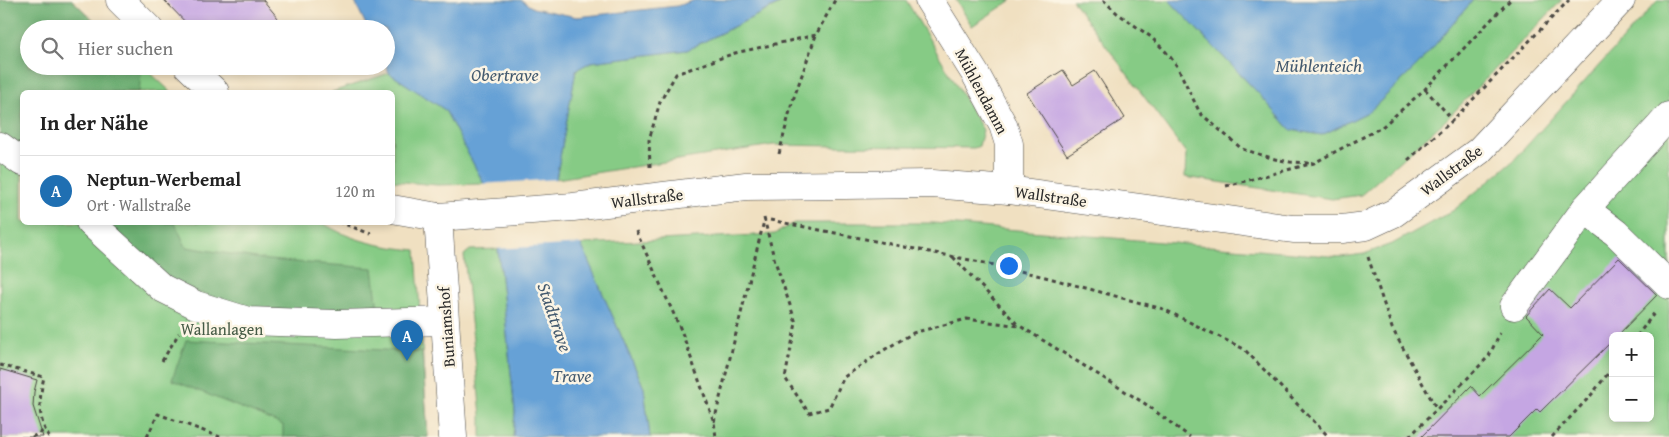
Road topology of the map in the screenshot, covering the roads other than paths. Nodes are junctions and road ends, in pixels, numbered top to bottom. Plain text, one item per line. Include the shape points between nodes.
1 (120, 0) edge
2 (929, 0) edge
3 (1621, 0) edge
4 (140, 20) edge
5 (197, 75) edge
6 (213, 90) edge
7 (1669, 116) edge
8 (0, 146) edge
9 (20, 161) edge
10 (1009, 190) junction
11 (1585, 209) junction
12 (395, 210) edge
13 (438, 217) junction
14 (93, 225) edge
15 (1669, 285) edge
16 (1514, 306) road end
17 (444, 321) junction
18 (453, 437) edge

1 - 4 main road
2 - 10 main road, Mühlendamm via 1003,125 1009,144
3 - 10 main road, Wallstraße via 1479,151 1394,213 1366,226 1342,230 1293,230
5 - 6 main road
7 - 11 main road
8 - 9 main road
10 - 13 main road, Wallstraße via 932,184 746,186 573,208
11 - 15 main road via 1616,233
11 - 16 main road
12 - 13 main road, Wallstraße
13 - 17 main road, Buniamshof
14 - 17 main road via 162,288 196,305 248,321 337,324
17 - 18 main road, Buniamshof

